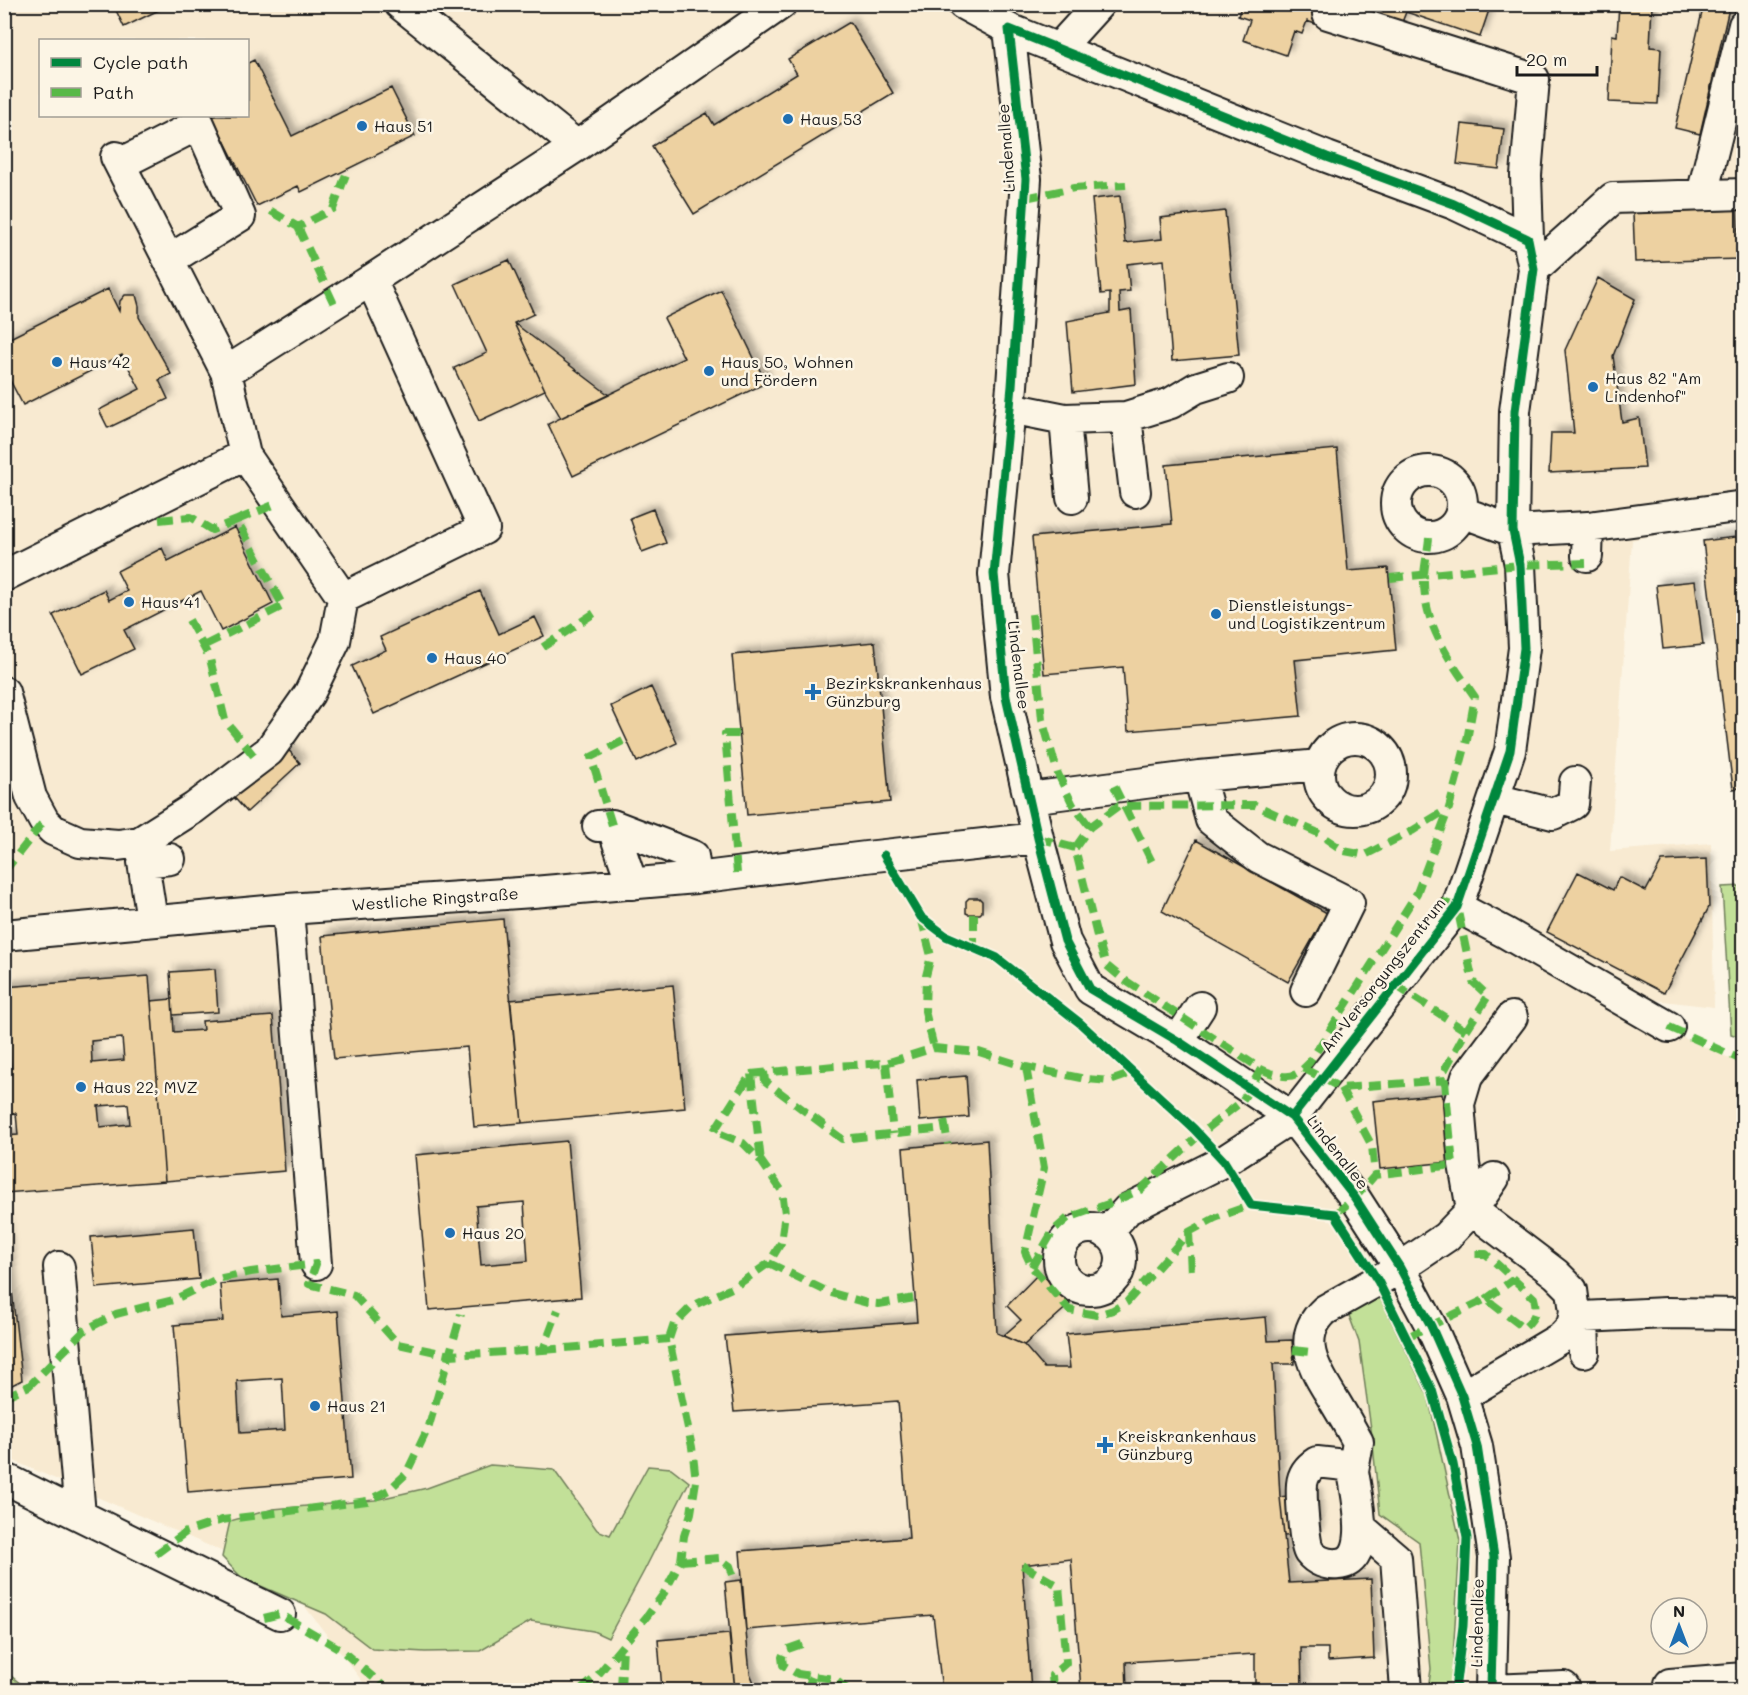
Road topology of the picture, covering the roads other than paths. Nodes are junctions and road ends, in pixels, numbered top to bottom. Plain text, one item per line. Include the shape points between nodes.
1 (400, 4) edge
2 (781, 4) edge
3 (963, 4) edge
4 (1099, 4) edge
5 (1328, 14) dead end
6 (1743, 26) edge
7 (1010, 28) junction
8 (1059, 48) junction
9 (577, 146) junction
10 (1743, 194) edge
11 (1702, 195) junction
12 (1528, 239) junction
13 (169, 260) junction
14 (1534, 269) junction
15 (371, 280) junction
16 (226, 372) junction
17 (1228, 378) dead end
18 (1010, 408) junction
19 (1126, 417) junction
20 (1065, 419) junction
21 (245, 455) junction
22 (1135, 492) dead end
23 (1072, 498) dead end
24 (1743, 506) edge
25 (1462, 512) dead end
26 (1513, 531) junction
27 (4, 576) edge
28 (343, 598) junction
29 (4, 692) edge
30 (1320, 765) dead end
31 (1199, 776) junction
32 (1575, 782) dead end
33 (1029, 798) junction
34 (1495, 799) junction
35 (1038, 838) junction
36 (170, 859) dead end
37 (696, 878) junction
38 (632, 884) junction
39 (1457, 907) junction
40 (288, 909) junction
41 (152, 920) junction
42 (4, 935) edge
43 (1306, 991) dead end
44 (1200, 1007) dead end
45 (1512, 1017) dead end
46 (1669, 1027) dead end
47 (1178, 1041) junction
48 (1292, 1117) junction
49 (1494, 1178) dead end
50 (1472, 1210) junction
51 (1106, 1233) dead end
52 (316, 1264) dead end
53 (59, 1267) dead end
54 (1400, 1268) junction
55 (1743, 1314) edge
56 (1578, 1317) junction
57 (1584, 1352) dead end
58 (1462, 1396) junction
59 (1353, 1471) junction
60 (4, 1478) edge
61 (80, 1515) junction
62 (1361, 1528) junction
63 (280, 1614) dead end
64 (1743, 1678) edge
65 (1670, 1684) dead end
66 (1564, 1687) dead end
67 (1406, 1690) edge
68 (1491, 1690) edge

1 - 9 street
2 - 9 street
3 - 7 street
4 - 8 street
5 - 12 street, Am Versorgungszentrum via 1534,79 1526,175
6 - 11 street
7 - 8 street
7 - 18 street, Lindenallee via 1026,179
8 - 12 street via 1454,204
9 - 15 street
10 - 11 street
11 - 14 street via 1613,198
12 - 14 street, Am Versorgungszentrum
13 - 13 street via 118,161 199,124 240,216
13 - 16 street
14 - 26 street, Am Versorgungszentrum via 1515,411
15 - 16 street
15 - 28 street via 484,529
16 - 21 street
17 - 19 street via 1196,388 1171,404
18 - 20 street
18 - 33 street, Lindenallee via 994,574 1006,697
19 - 20 street
19 - 22 street
20 - 23 street
21 - 27 street
21 - 28 street
24 - 26 street via 1587,542
25 - 26 street
26 - 34 street, Am Versorgungszentrum via 1520,565 1524,648 1510,751
28 - 29 street via 335,641 309,694 269,751 195,808 140,842 80,842 53,830 44,821 31,796
30 - 31 street
31 - 33 street
31 - 43 street via 1211,820 1258,857 1349,903
32 - 34 street via 1573,804 1553,814
33 - 35 street, Lindenallee
34 - 39 street, Am Versorgungszentrum
35 - 37 street, Westliche Ringstraße
35 - 47 street, Lindenallee via 1065,941 1090,989
36 - 41 street via 143,862
37 - 38 street, Westliche Ringstraße
37 - 38 street via 693,856 605,826
38 - 40 street, Westliche Ringstraße
39 - 46 street via 1511,924
39 - 48 street, Am Versorgungszentrum
40 - 41 street, Westliche Ringstraße
40 - 52 street
41 - 42 street, Westliche Ringstraße
44 - 47 street
45 - 50 street via 1467,1077 1459,1104
47 - 48 street, Lindenallee
48 - 51 street, Am Versorgungszentrum via 1224,1161 1128,1209
48 - 54 street, Lindenallee via 1355,1198
49 - 50 street
50 - 54 street via 1446,1237
50 - 56 street via 1564,1263
53 - 61 street
54 - 58 street, Lindenallee
54 - 59 street via 1325,1311 1315,1319 1310,1335 1314,1368 1358,1442
55 - 56 street
56 - 57 street
56 - 58 street via 1562,1337
58 - 68 street, Lindenallee via 1477,1446 1494,1557
59 - 62 street
59 - 62 street via 1345,1465 1317,1462 1308,1468 1302,1482 1306,1546 1317,1560 1341,1564 1351,1560 1359,1548
60 - 61 street
61 - 63 street
62 - 67 street via 1396,1558
64 - 65 street
66 - 68 street

